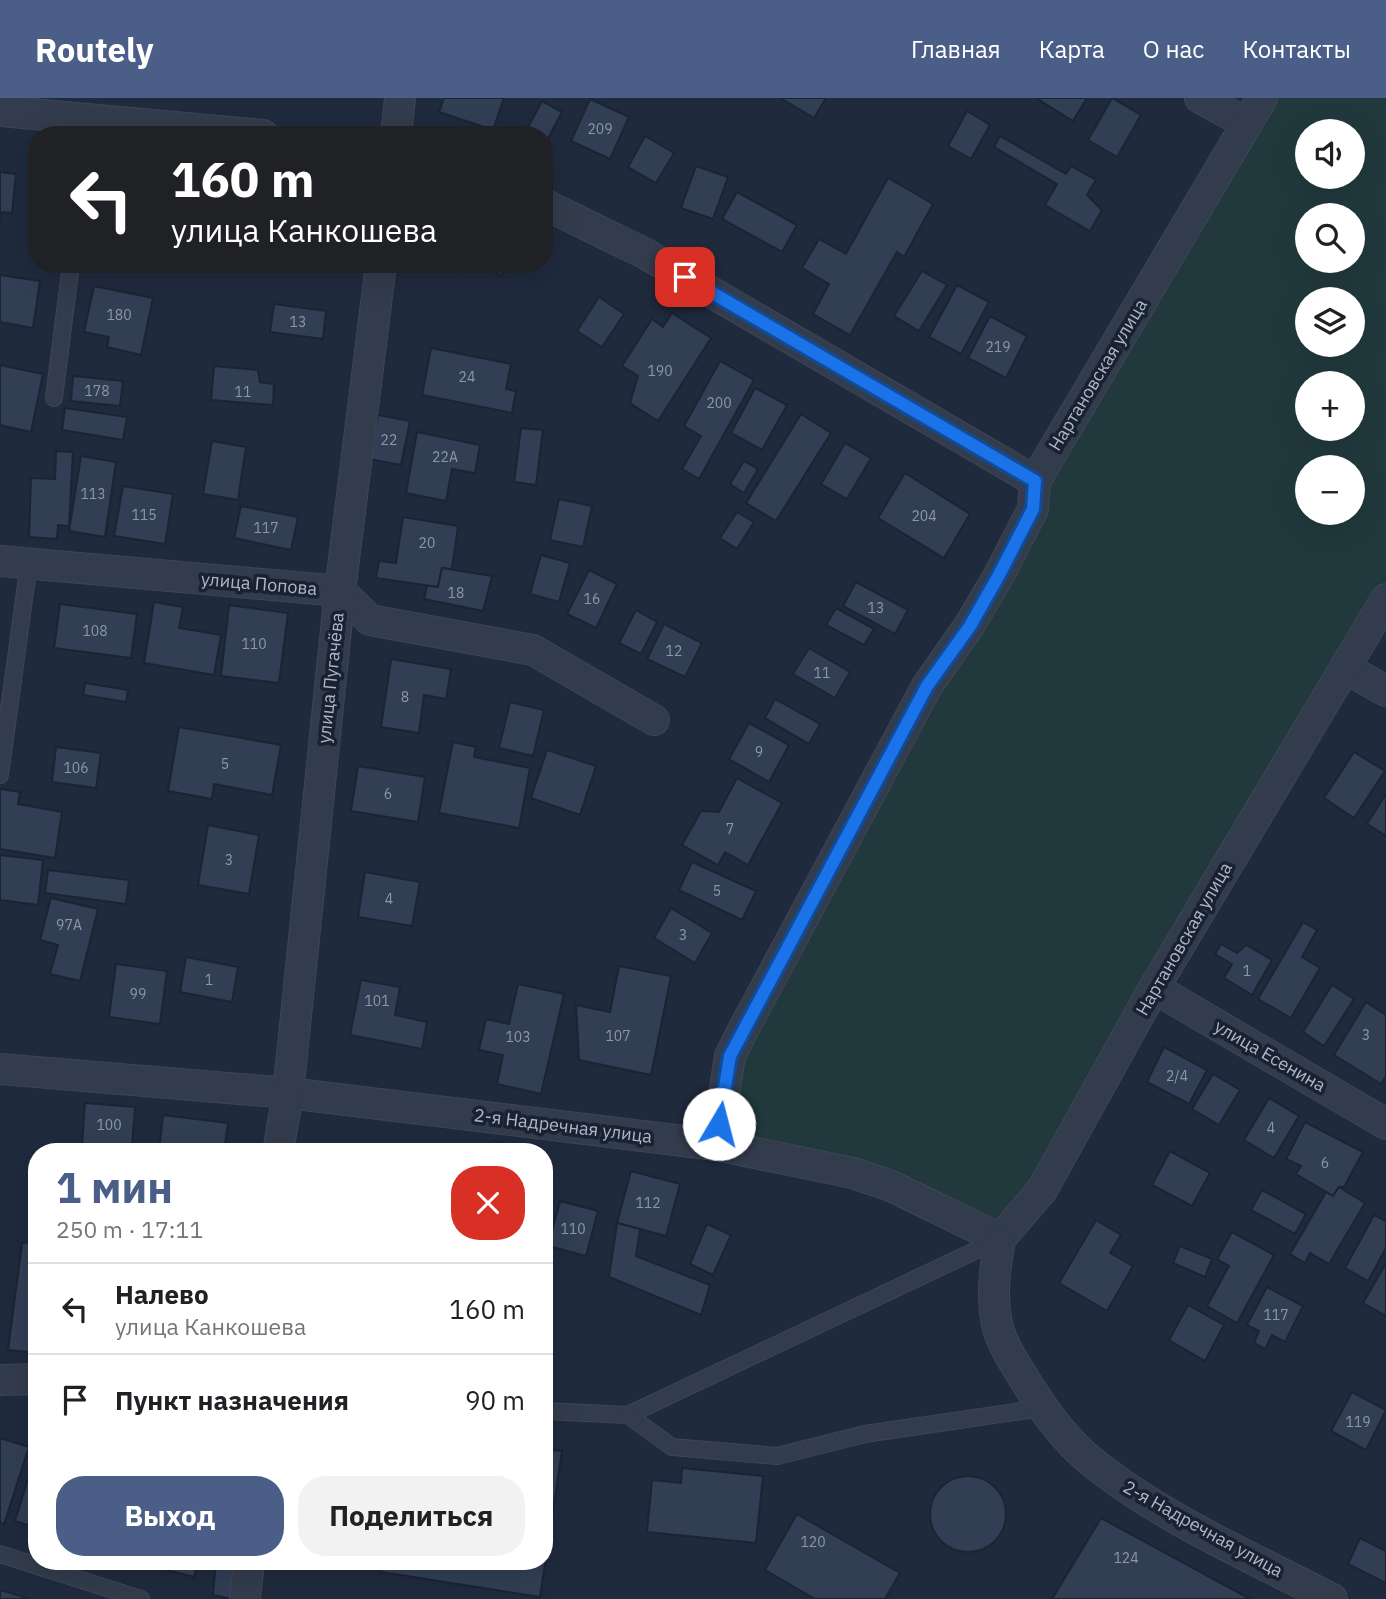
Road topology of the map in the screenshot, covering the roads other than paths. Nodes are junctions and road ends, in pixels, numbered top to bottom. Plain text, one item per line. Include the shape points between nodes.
1 (400, 98) edge
2 (1200, 98) edge
3 (1262, 98) edge
4 (0, 111) edge
5 (1246, 123) junction
6 (90, 126) edge
7 (398, 126) edge
8 (553, 208) edge
9 (70, 273) edge
10 (380, 273) edge
11 (54, 398) dead end
12 (1035, 481) junction
13 (15, 562) edge
14 (340, 591) junction
15 (1386, 599) edge
16 (1345, 668) junction
17 (1386, 691) edge
18 (654, 720) dead end
19 (0, 775) edge
20 (1154, 988) junction
21 (0, 1069) edge
22 (288, 1093) junction
23 (1386, 1124) edge
24 (280, 1143) edge
25 (716, 1145) junction
26 (1000, 1239) junction
27 (28, 1379) edge
28 (0, 1380) edge
29 (1042, 1408) junction
30 (553, 1411) edge
31 (628, 1415) junction
32 (0, 1554) edge
33 (28, 1563) edge
34 (50, 1570) edge
35 (248, 1570) edge
36 (141, 1599) edge
37 (245, 1599) edge
38 (1332, 1599) edge

1 - 7 street
2 - 5 street
3 - 5 street, Нартановская улица
4 - 6 street
5 - 12 street, Нартановская улица
8 - 12 street via 644,253
9 - 11 lane
10 - 14 street, улица Пугачёва
12 - 25 street, Нартановская улица via 1033,509 999,575 927,686 730,1056
13 - 14 street, улица Попова
13 - 19 lane
14 - 18 street, улица Попова via 370,621 533,650
14 - 22 street, улица Пугачёва
15 - 16 street, Нартановская улица
16 - 17 street
16 - 20 street, Нартановская улица
20 - 23 street, улица Есенина
20 - 26 street, Нартановская улица via 1042,1190
21 - 22 street, 2-я Надречная улица
22 - 24 street, улица Пугачёва
22 - 25 street, 2-я Надречная улица
25 - 26 street, 2-я Надречная улица via 853,1173 891,1186
26 - 29 street, 2-я Надречная улица via 993,1283 998,1326
26 - 31 lane
27 - 28 street
29 - 31 lane via 865,1434 777,1456 671,1447
29 - 38 street, 2-я Надречная улица via 1091,1461 1128,1488
30 - 31 lane
32 - 33 lane
34 - 36 lane
35 - 37 street

